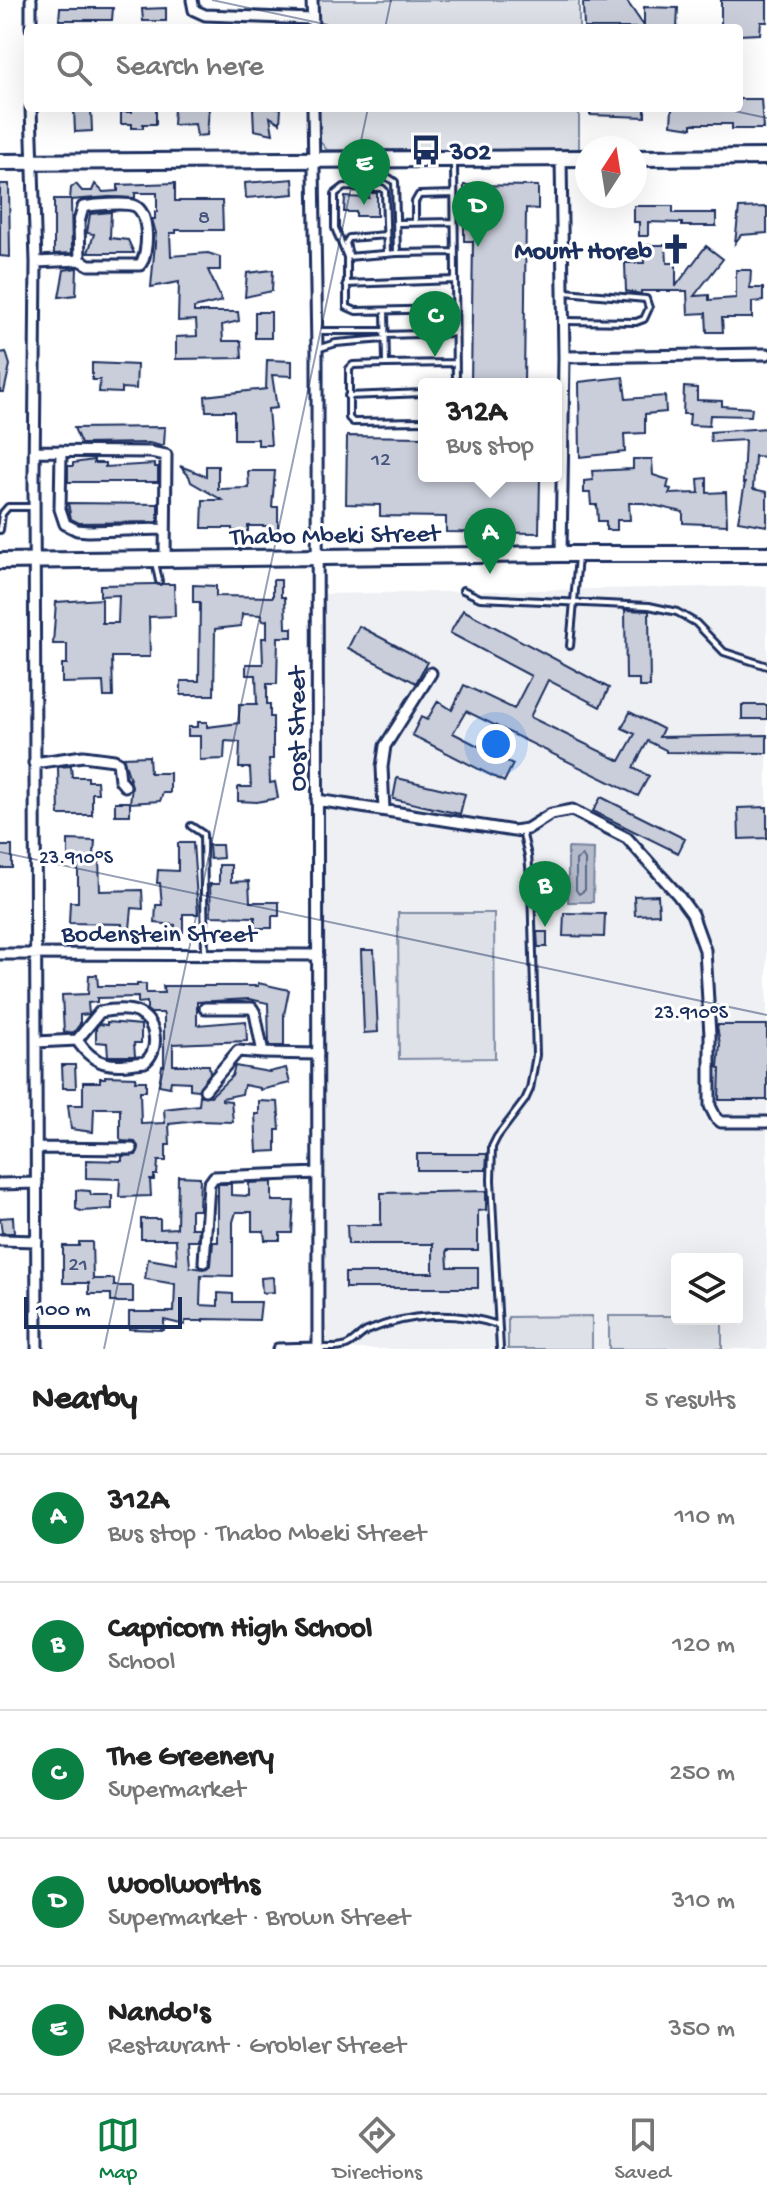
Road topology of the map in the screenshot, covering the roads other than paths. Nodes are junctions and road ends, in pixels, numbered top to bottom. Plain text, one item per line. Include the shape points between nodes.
1 (31, 0) edge
2 (192, 0) edge
3 (312, 0) edge
4 (312, 23) edge
5 (31, 24) edge
6 (31, 112) edge
7 (313, 112) edge
8 (767, 157) edge
9 (561, 158) junction
10 (575, 158) edge
11 (647, 158) edge
12 (454, 159) junction
13 (314, 160) junction
14 (332, 160) junction
15 (0, 162) edge
16 (31, 162) junction
17 (454, 194) junction
18 (415, 222) junction
19 (455, 222) junction
20 (397, 223) junction
21 (386, 235) junction
22 (455, 252) junction
23 (397, 253) junction
24 (387, 254) junction
25 (348, 256) junction
26 (80, 260) junction
27 (36, 262) junction
28 (455, 280) junction
29 (346, 284) junction
30 (563, 292) junction
31 (455, 309) junction
32 (385, 311) junction
33 (563, 321) junction
34 (316, 331) junction
35 (455, 333) junction
36 (384, 335) junction
37 (317, 350) junction
38 (767, 354) edge
39 (564, 357) junction
40 (456, 363) junction
41 (386, 364) junction
42 (456, 378) edge
43 (418, 393) edge
44 (348, 396) junction
45 (418, 421) edge
46 (34, 451) junction
47 (61, 451) junction
48 (34, 507) junction
49 (165, 529) junction
50 (0, 530) edge
51 (561, 554) junction
52 (578, 554) junction
53 (767, 554) edge
54 (316, 557) junction
55 (160, 559) junction
56 (0, 561) edge
57 (35, 561) junction
58 (159, 581) dead end
59 (463, 590) dead end
60 (575, 603) junction
61 (570, 646) dead end
62 (767, 666) edge
63 (431, 673) dead end
64 (34, 763) junction
65 (125, 786) dead end
66 (317, 800) junction
67 (384, 810) junction
68 (191, 826) dead end
69 (522, 831) junction
70 (0, 954) edge
71 (36, 954) junction
72 (205, 955) junction
73 (318, 955) junction
74 (205, 1008) dead end
75 (77, 1040) junction
76 (36, 1042) junction
77 (263, 1053) junction
78 (318, 1054) junction
79 (205, 1090) dead end
80 (767, 1122) edge
81 (37, 1148) junction
82 (132, 1149) dead end
83 (318, 1173) junction
84 (37, 1183) junction
85 (0, 1184) edge
86 (0, 1240) edge
87 (37, 1241) junction
88 (204, 1262) dead end
89 (498, 1325) junction
90 (348, 1347) edge
91 (37, 1349) edge
92 (278, 1349) edge
93 (318, 1349) edge
94 (500, 1349) edge

1 - 5 street
2 - 4 street via 194,10 205,15
3 - 4 street
6 - 16 street
7 - 13 street, Oost Street
8 - 11 main road
9 - 10 main road
9 - 12 main road
9 - 30 street
12 - 14 main road
12 - 17 lane
13 - 14 main road
13 - 16 main road
13 - 34 street, Oost Street
14 - 20 lane via 395,182
15 - 16 main road
16 - 27 street
17 - 18 lane via 419,195
17 - 19 lane
18 - 19 lane
18 - 20 lane
19 - 22 lane
20 - 23 lane
21 - 24 lane
21 - 25 lane via 351,237 346,243
21 - 25 lane via 382,188 338,189 335,228
22 - 23 lane
22 - 28 lane
23 - 24 lane
24 - 25 lane
25 - 29 lane
26 - 26 street via 83,207 139,209 147,241 143,263 89,265
26 - 27 street
27 - 46 street
28 - 29 lane
28 - 31 lane
29 - 32 lane via 347,307 352,311
30 - 33 street
30 - 33 lane via 646,299 649,308 636,322
31 - 32 lane
31 - 35 lane
32 - 36 lane
33 - 39 street
34 - 36 lane
34 - 37 street, Oost Street
35 - 36 lane
35 - 40 lane
36 - 37 lane
36 - 41 lane
37 - 54 street, Oost Street
38 - 39 street
39 - 51 street
40 - 41 lane
40 - 42 lane
41 - 44 lane via 350,367
43 - 44 lane
44 - 45 lane via 353,422
46 - 47 street
46 - 48 street
47 - 49 street via 60,509 65,524 88,531
47 - 49 street via 163,453
48 - 50 lane via 8,507
48 - 57 street
49 - 55 street
51 - 52 main road, Thabo Mbeki Street
51 - 54 main road, Thabo Mbeki Street
52 - 53 main road, Thabo Mbeki Street
52 - 60 lane
54 - 55 main road, Thabo Mbeki Street
54 - 66 street, Oost Street
55 - 57 main road, Thabo Mbeki Street
55 - 58 lane
56 - 57 main road, Thabo Mbeki Street
57 - 64 street
59 - 60 lane via 480,598
60 - 61 lane
60 - 62 lane via 677,612 724,652
63 - 67 street via 385,746
64 - 65 street via 83,756 114,760
64 - 71 street
66 - 67 street
66 - 73 street, Oost Street
67 - 69 street
68 - 72 lane via 203,834
69 - 80 street via 551,814 572,810 627,838 678,895 692,914 705,950 710,1106 721,1122
69 - 89 lane via 531,887 536,1055 525,1100 492,1147
70 - 71 street, Bodenstein Street
71 - 72 street, Bodenstein Street
71 - 76 street
72 - 73 street, Bodenstein Street
73 - 78 street, Oost Street
74 - 77 street via 252,1008
75 - 75 street via 102,1064 145,1062 154,1051 153,1030 136,1012 100,1012
75 - 76 street
76 - 81 street
77 - 78 street
77 - 79 street via 238,1051
78 - 83 street, Oost Street
81 - 82 street
81 - 84 street
83 - 88 street via 214,1177 209,1184
83 - 93 street, Oost Street
84 - 85 street
84 - 87 street
86 - 87 street
87 - 91 street
89 - 90 lane via 433,1315 381,1326
89 - 94 lane
90 - 93 lane
92 - 93 street

